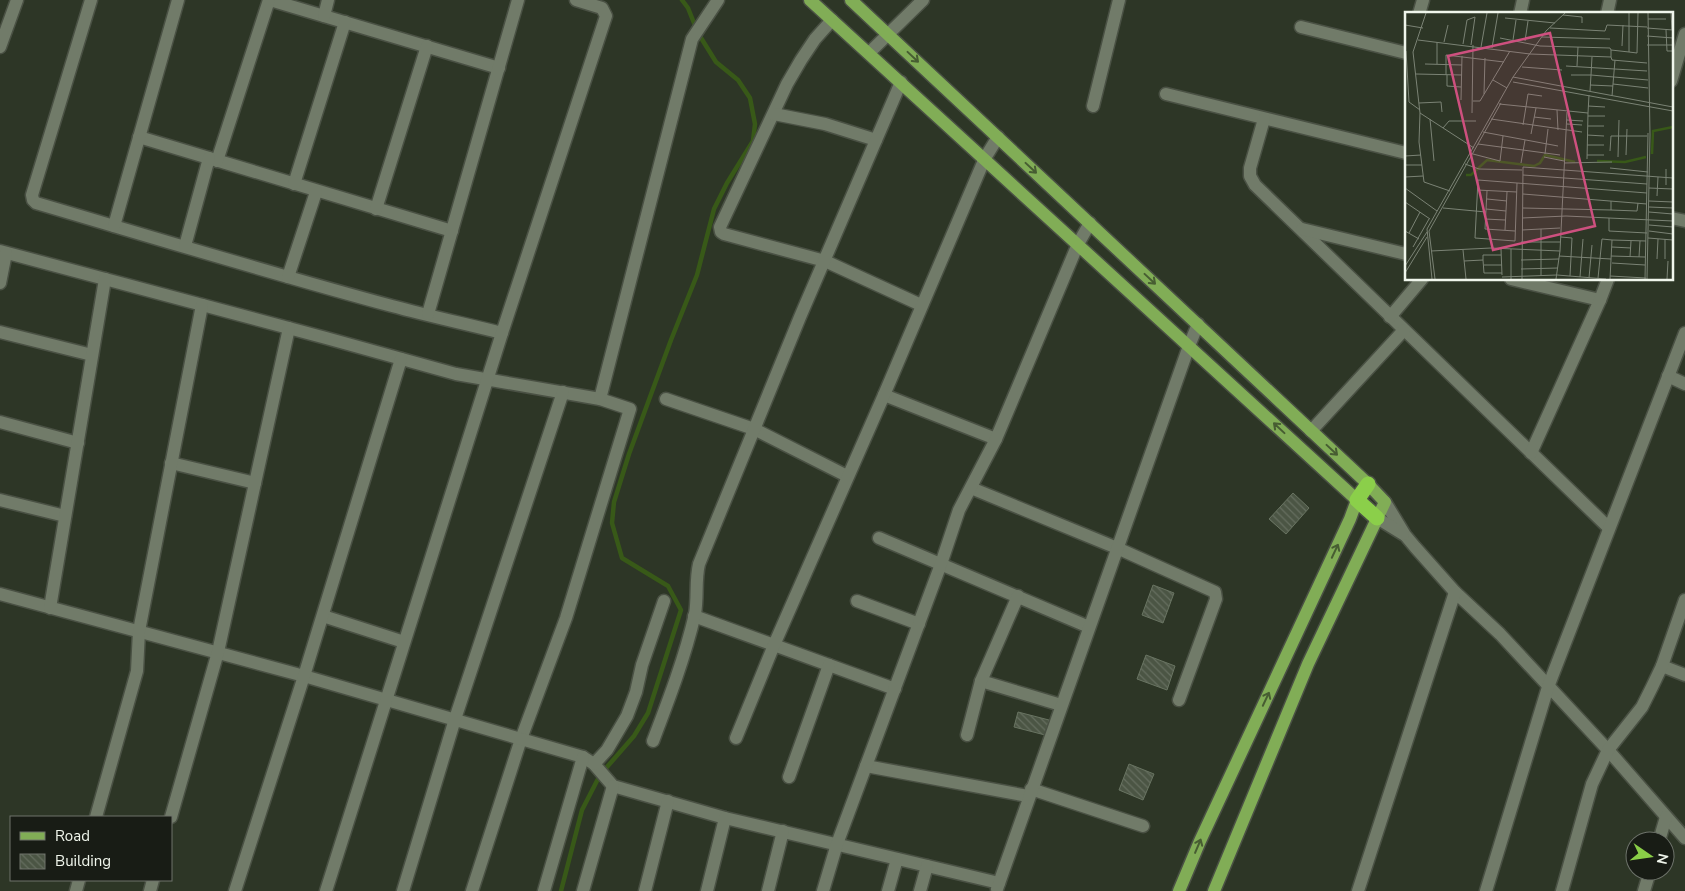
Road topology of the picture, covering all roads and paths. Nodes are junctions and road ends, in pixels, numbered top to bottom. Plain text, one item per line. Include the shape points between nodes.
1 (18, 0) edge
2 (91, 0) edge
3 (178, 0) edge
4 (270, 0) edge
5 (328, 0) edge
6 (518, 0) edge
7 (576, 0) edge
8 (718, 0) edge
9 (810, 0) edge
10 (852, 0) edge
11 (923, 0) edge
12 (1119, 0) edge
13 (324, 16) junction
14 (832, 20) junction
15 (345, 22) junction
16 (1301, 27) dead end
17 (888, 34) junction
18 (1685, 34) edge
19 (427, 46) junction
20 (0, 47) edge
21 (869, 53) junction
22 (1405, 53) edge
23 (499, 68) junction
24 (1672, 77) edge
25 (901, 82) junction
26 (1166, 94) dead end
27 (1093, 106) dead end
28 (774, 114) junction
29 (1264, 119) junction
30 (139, 137) junction
31 (998, 137) junction
32 (876, 140) junction
33 (1405, 153) edge
34 (984, 158) junction
35 (213, 160) junction
36 (294, 184) junction
37 (316, 192) junction
38 (376, 209) junction
39 (1672, 218) edge
40 (1685, 221) edge
41 (1090, 223) junction
42 (114, 226) junction
43 (1300, 228) junction
44 (452, 232) junction
45 (1078, 244) junction
46 (185, 246) junction
47 (3, 252) edge
48 (1405, 254) edge
49 (825, 261) junction
50 (288, 277) junction
51 (105, 279) junction
52 (1421, 280) edge
53 (1515, 280) edge
54 (1608, 280) edge
55 (0, 283) edge
56 (1600, 300) junction
57 (202, 305) junction
58 (921, 305) junction
59 (428, 314) junction
60 (1390, 316) junction
61 (1198, 324) junction
62 (289, 328) junction
63 (1404, 330) junction
64 (0, 332) edge
65 (502, 333) junction
66 (1685, 333) edge
67 (1189, 346) junction
68 (92, 355) junction
69 (401, 359) junction
70 (1668, 376) junction
71 (488, 380) junction
72 (1685, 384) edge
73 (563, 392) junction
74 (884, 395) junction
75 (600, 399) junction
76 (666, 399) dead end
77 (0, 422) edge
78 (754, 430) junction
79 (1311, 431) junction
80 (996, 439) junction
81 (78, 443) junction
82 (1531, 453) junction
83 (172, 463) junction
84 (847, 476) junction
85 (255, 484) junction
86 (1368, 484) junction
87 (971, 488) junction
88 (0, 500) edge
89 (1357, 500) junction
90 (1385, 502) junction
91 (65, 516) junction
92 (1377, 518) junction
93 (1609, 528) junction
94 (1405, 535) junction
95 (879, 538) dead end
96 (1117, 548) junction
97 (941, 564) junction
98 (1455, 592) junction
99 (0, 594) edge
100 (1018, 596) junction
101 (1685, 600) edge
102 (664, 601) dead end
103 (857, 601) dead end
104 (50, 608) junction
105 (323, 616) junction
106 (694, 616) junction
107 (919, 624) junction
108 (1089, 627) junction
109 (139, 631) junction
110 (404, 642) junction
111 (774, 645) junction
112 (218, 652) junction
113 (829, 665) junction
114 (1662, 666) junction
115 (1685, 675) edge
116 (304, 676) junction
117 (981, 681) junction
118 (1548, 687) junction
119 (895, 689) junction
120 (386, 699) junction
121 (1180, 700) dead end
122 (1061, 705) junction
123 (455, 719) junction
124 (967, 735) dead end
125 (736, 738) dead end
126 (521, 739) junction
127 (653, 741) dead end
128 (1608, 750) junction
129 (592, 763) junction
130 (866, 766) junction
131 (789, 777) dead end
132 (610, 782) junction
133 (1030, 792) junction
134 (668, 801) junction
135 (96, 816) edge
136 (171, 816) edge
137 (1666, 817) junction
138 (724, 818) junction
139 (1143, 826) dead end
140 (783, 831) junction
141 (1662, 831) edge
142 (1685, 838) edge
143 (837, 844) junction
144 (897, 858) junction
145 (927, 866) junction
146 (998, 887) edge
147 (235, 891) edge
148 (326, 891) edge
149 (403, 891) edge
150 (472, 891) edge
151 (544, 891) edge
152 (583, 891) edge
153 (645, 891) edge
154 (707, 891) edge
155 (768, 891) edge
156 (824, 891) edge
157 (888, 891) edge
158 (920, 891) edge
159 (1179, 891) edge
160 (1214, 891) edge
161 (1358, 891) edge
162 (1486, 891) edge
163 (1562, 891) edge

1 - 20 street
2 - 42 street via 32,195 36,202
3 - 30 street
4 - 13 street
4 - 35 street
5 - 13 street
6 - 23 street
7 - 65 street via 602,8 606,16
8 - 75 street via 692,38
9 - 14 main road
10 - 17 main road
11 - 17 street
12 - 27 street
13 - 15 street
14 - 21 main road
14 - 28 street via 801,60
15 - 19 street
15 - 36 street
16 - 22 street
17 - 21 street
17 -> 31 main road
18 - 24 street
19 - 23 street
19 - 38 street
21 - 25 main road
23 - 44 street
25 - 32 street
25 - 34 main road
26 - 29 street
28 - 32 street via 825,124
28 - 49 street via 720,227 721,232
29 - 33 street
29 - 43 street via 1250,176 1255,185
30 - 35 street
30 - 42 street
31 - 34 street
31 -> 41 main road
32 - 49 street
34 - 45 main road
34 - 58 street
35 - 36 street
35 - 46 street
36 - 37 street
37 - 38 street
37 - 50 street
38 - 44 street
39 - 40 street
41 - 45 street
41 -> 61 main road
42 - 46 street
43 - 48 street
43 - 60 street
44 - 59 street
45 - 67 main road
45 - 80 street
46 - 50 street
47 - 51 street
47 - 55 street
49 - 58 street
49 - 78 street
50 - 59 street
51 - 57 street
51 - 68 street
52 - 60 street
53 - 56 street
54 - 56 street
56 - 82 street
57 - 62 street
57 - 83 street
58 - 74 street
59 - 65 street
60 - 63 street
61 - 67 street
61 - 79 main road
62 - 69 street
62 - 85 street
63 - 79 street
63 - 82 street
64 - 68 street
65 - 71 street
66 - 70 street
89 -> 67 main road
67 - 96 street
68 - 81 street
69 - 71 street
69 - 105 street
70 - 72 street
70 - 93 street
71 - 73 street
71 - 110 street
73 - 75 street
73 - 123 street
74 - 80 street
74 - 84 street
75 - 126 street via 627,406 630,411 566,618
76 - 78 street
77 - 81 street
78 - 84 street
78 - 106 street via 699,564
79 -> 86 main road
80 - 87 street
81 - 91 street
82 - 93 street
83 - 85 street
83 - 109 street
84 - 111 street
85 - 112 street
86 - 89 highway
86 - 90 main road
87 - 96 street
87 - 97 street via 959,510
88 - 91 street
89 - 92 highway
159 -> 89 main road
90 - 92 main road
90 - 94 street
91 - 104 street
92 - 94 street
92 - 160 main road via 1308,664
93 - 118 street
94 - 98 street
95 - 97 street
96 - 108 street
96 - 121 street via 1215,592 1216,599
97 - 100 street
97 - 107 street
98 - 118 street via 1500,634
98 - 161 street
99 - 104 street
100 - 108 street
100 - 117 street
101 - 114 street
102 - 129 street via 627,716 607,750
103 - 107 street
104 - 109 street
105 - 110 street
105 - 116 street
106 - 111 street
106 - 127 street via 679,672
107 - 119 street
108 - 122 street
109 - 112 street
109 - 135 street via 137,671
110 - 120 street
111 - 113 street
111 - 125 street
112 - 116 street
112 - 136 street
113 - 119 street
113 - 131 street
114 - 115 street
114 - 128 street via 1642,707
116 - 120 street
116 - 147 street
117 - 122 street
117 - 124 street
118 - 128 street
118 - 162 street
119 - 130 street
120 - 123 street
120 - 148 street
122 - 133 street
123 - 126 street
123 - 149 street
126 - 129 street
126 - 150 street
128 - 137 street
128 - 163 street via 1592,784
129 - 132 street
129 - 151 street
130 - 133 street
130 - 143 street
132 - 134 street
132 - 152 street
133 - 139 street
133 - 146 street
134 - 138 street
134 - 153 street
137 - 141 street
137 - 142 street
138 - 140 street
138 - 154 street
140 - 143 street
140 - 155 street
143 - 144 street
143 - 156 street
144 - 145 street
144 - 157 street
145 - 146 street
145 - 158 street

